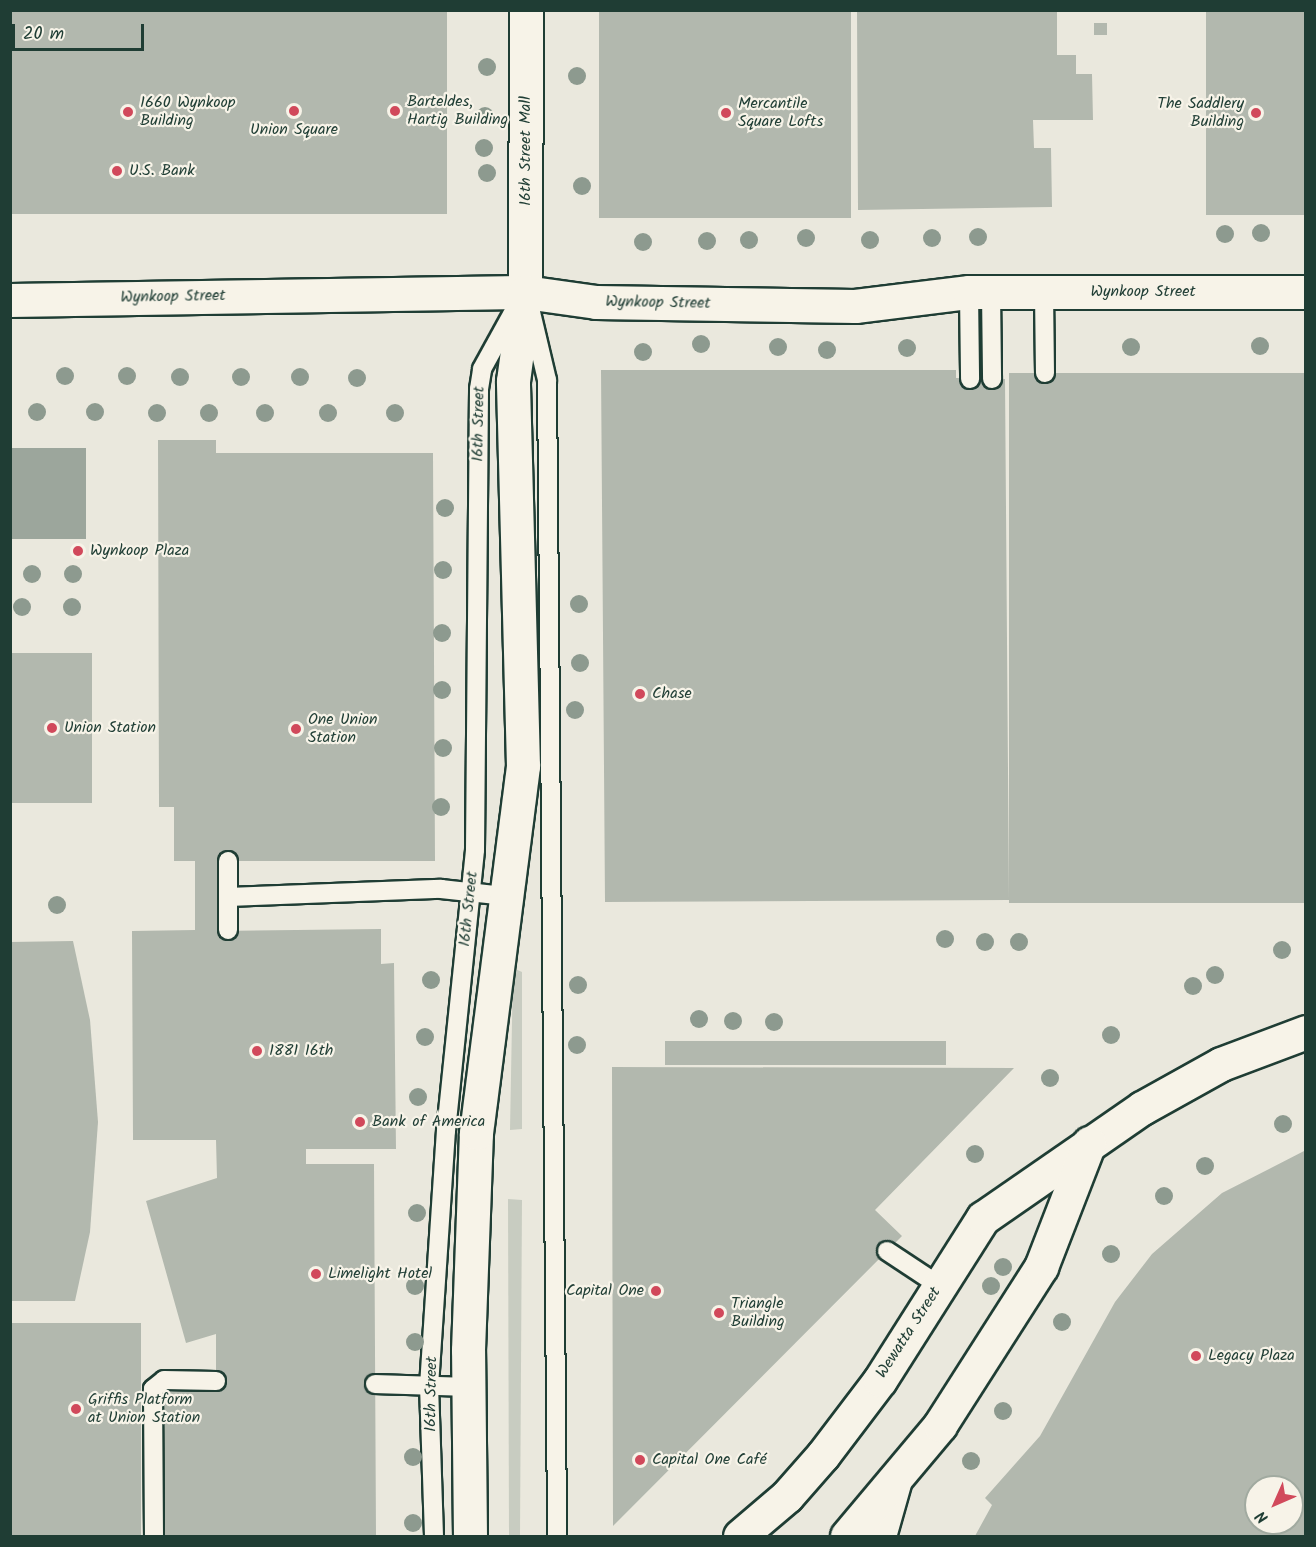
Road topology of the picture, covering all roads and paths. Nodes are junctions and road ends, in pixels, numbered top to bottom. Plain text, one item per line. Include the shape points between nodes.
1 (526, 10) edge
2 (525, 292) junction
3 (980, 292) junction
4 (1044, 292) junction
5 (1305, 292) edge
6 (10, 300) edge
7 (1045, 373) dead end
8 (970, 379) dead end
9 (992, 379) dead end
10 (228, 861) dead end
11 (471, 891) junction
12 (504, 896) junction
13 (228, 897) junction
14 (228, 930) dead end
15 (1305, 1032) edge
16 (1089, 1143) junction
17 (887, 1251) dead end
18 (940, 1286) junction
19 (216, 1381) dead end
20 (375, 1384) dead end
21 (429, 1386) junction
22 (469, 1386) junction
23 (894, 1483) junction
24 (154, 1536) edge
25 (434, 1536) edge
26 (470, 1536) edge
27 (557, 1536) edge
28 (740, 1536) edge
29 (847, 1536) edge
30 (879, 1536) edge

1 - 2 street, 16th Street Mall
2 - 3 street, Wynkoop Street via 596,302 855,306
2 - 6 street, Wynkoop Street
2 - 11 lane, 16th Street via 482,369 479,389 475,850
2 - 12 street, 16th Street via 513,381 523,766
2 - 27 lane via 547,380
3 - 4 street, Wynkoop Street
3 - 8 lane
3 - 9 lane
4 - 5 street, Wynkoop Street
4 - 7 lane
10 - 13 lane
11 - 12 lane
11 - 13 lane
11 - 21 lane, 16th Street via 446,1131
12 - 22 street, 16th Street via 476,1133
13 - 14 lane
15 - 16 street, Wewatta Street via 1221,1064
16 - 18 street, Wewatta Street via 983,1218
16 - 23 street via 1041,1267 940,1425
17 - 18 lane
18 - 28 street, Wewatta Street via 823,1455 787,1496
19 - 24 lane via 164,1380 153,1389
20 - 21 lane
21 - 22 lane
21 - 25 lane, 16th Street
22 - 26 street, 16th Street
23 - 29 street
23 - 30 street

